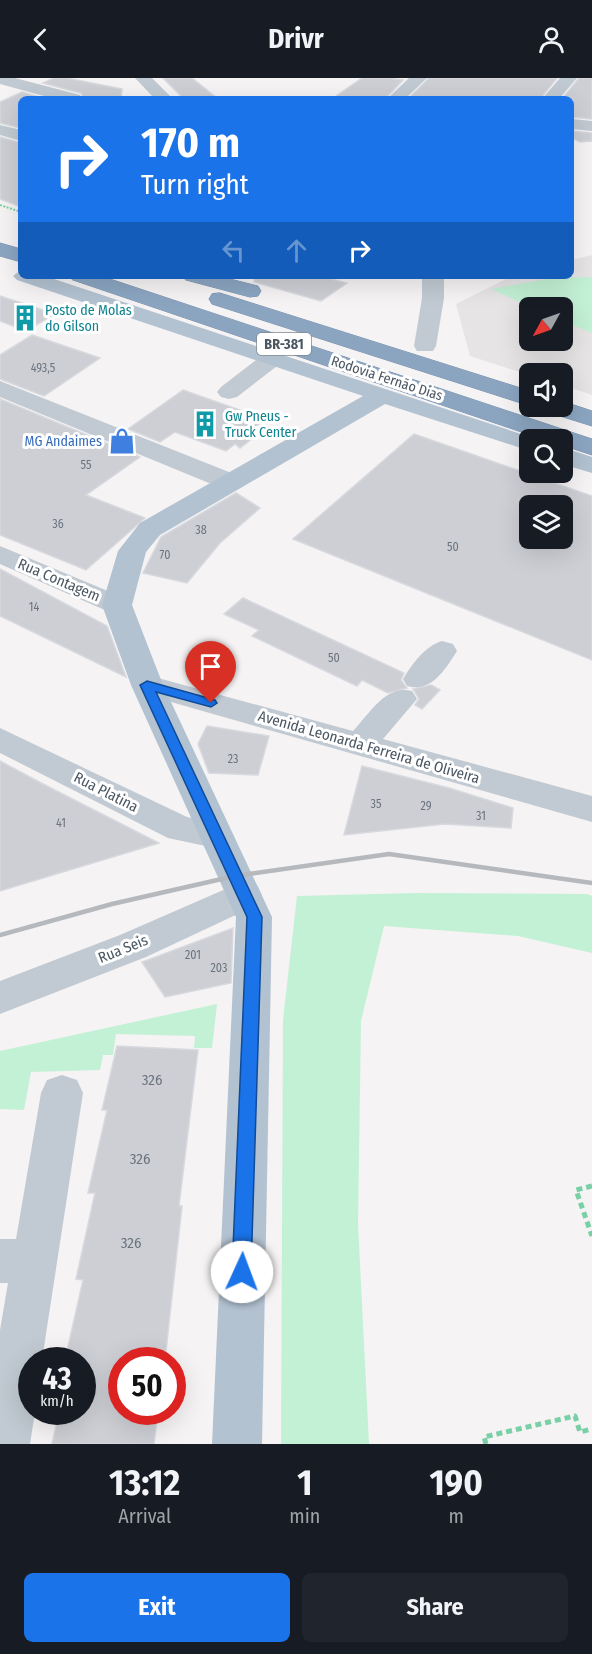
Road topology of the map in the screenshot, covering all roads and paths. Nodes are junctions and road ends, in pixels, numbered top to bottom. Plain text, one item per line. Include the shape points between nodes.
1 (143, 78) edge
2 (419, 78) edge
3 (569, 78) edge
4 (3, 82) edge
5 (61, 96) edge
6 (162, 96) edge
7 (398, 96) edge
8 (553, 96) edge
9 (574, 124) edge
10 (592, 126) edge
11 (0, 130) edge
12 (18, 135) edge
13 (0, 206) edge
14 (18, 211) edge
15 (8, 238) edge
16 (18, 252) edge
17 (0, 268) edge
18 (18, 273) edge
19 (35, 279) edge
20 (89, 279) edge
21 (159, 279) edge
22 (203, 279) edge
23 (433, 279) edge
24 (426, 346) junction
25 (273, 358) junction
26 (519, 376) edge
27 (0, 388) edge
28 (228, 392) dead end
29 (573, 393) edge
30 (383, 395) junction
31 (519, 395) edge
32 (592, 399) edge
33 (573, 413) edge
34 (592, 419) edge
35 (519, 440) edge
36 (592, 447) edge
37 (573, 459) edge
38 (592, 465) edge
39 (230, 482) junction
40 (0, 554) edge
41 (117, 605) junction
42 (442, 651) dead end
43 (147, 685) junction
44 (0, 739) edge
45 (360, 744) junction
46 (592, 809) edge
47 (215, 835) junction
48 (244, 895) junction
49 (0, 998) edge
50 (62, 1093) dead end
51 (592, 1186) edge
52 (592, 1236) edge
53 (17, 1261) edge
54 (10, 1343) edge
55 (592, 1429) edge
56 (5, 1444) edge
57 (237, 1444) edge
58 (486, 1444) edge

1 - 6 street
2 - 7 street
3 - 8 street
4 - 5 street
9 - 10 street
11 - 12 street
13 - 14 path
15 - 16 highway
17 - 18 main road, Rodovia Fernão Dias / BR-381
19 - 25 main road, Rodovia Fernão Dias / BR-381
20 - 36 highway, Rodovia Fernão Dias / BR-381
21 - 31 highway, Rodovia Fernão Dias / BR-381
22 - 24 highway
23 - 24 street
24 - 26 highway
25 - 28 street
25 - 30 main road, Rodovia Fernão Dias / BR-381
27 - 39 street
29 - 32 highway
30 - 35 main road, Rodovia Fernão Dias / BR-381
30 - 39 main road
33 - 34 highway
37 - 38 main road
39 - 41 main road via 150,530 132,551
40 - 41 street, Rua Contagem
41 - 43 main road
42 - 45 street
43 - 45 street, Avenida Leonarda Ferreira de Oliveira
43 - 47 main road
44 - 47 street, Rua Platina via 180,829
45 - 46 street, Avenida Leonarda Ferreira de Oliveira
47 - 48 main road
48 - 49 street, Rua Seis via 133,946
48 - 57 main road via 254,917
50 - 53 street
51 - 52 path via 576,1190
53 - 54 street
54 - 56 street
55 - 58 path via 580,1432 575,1416 484,1437

